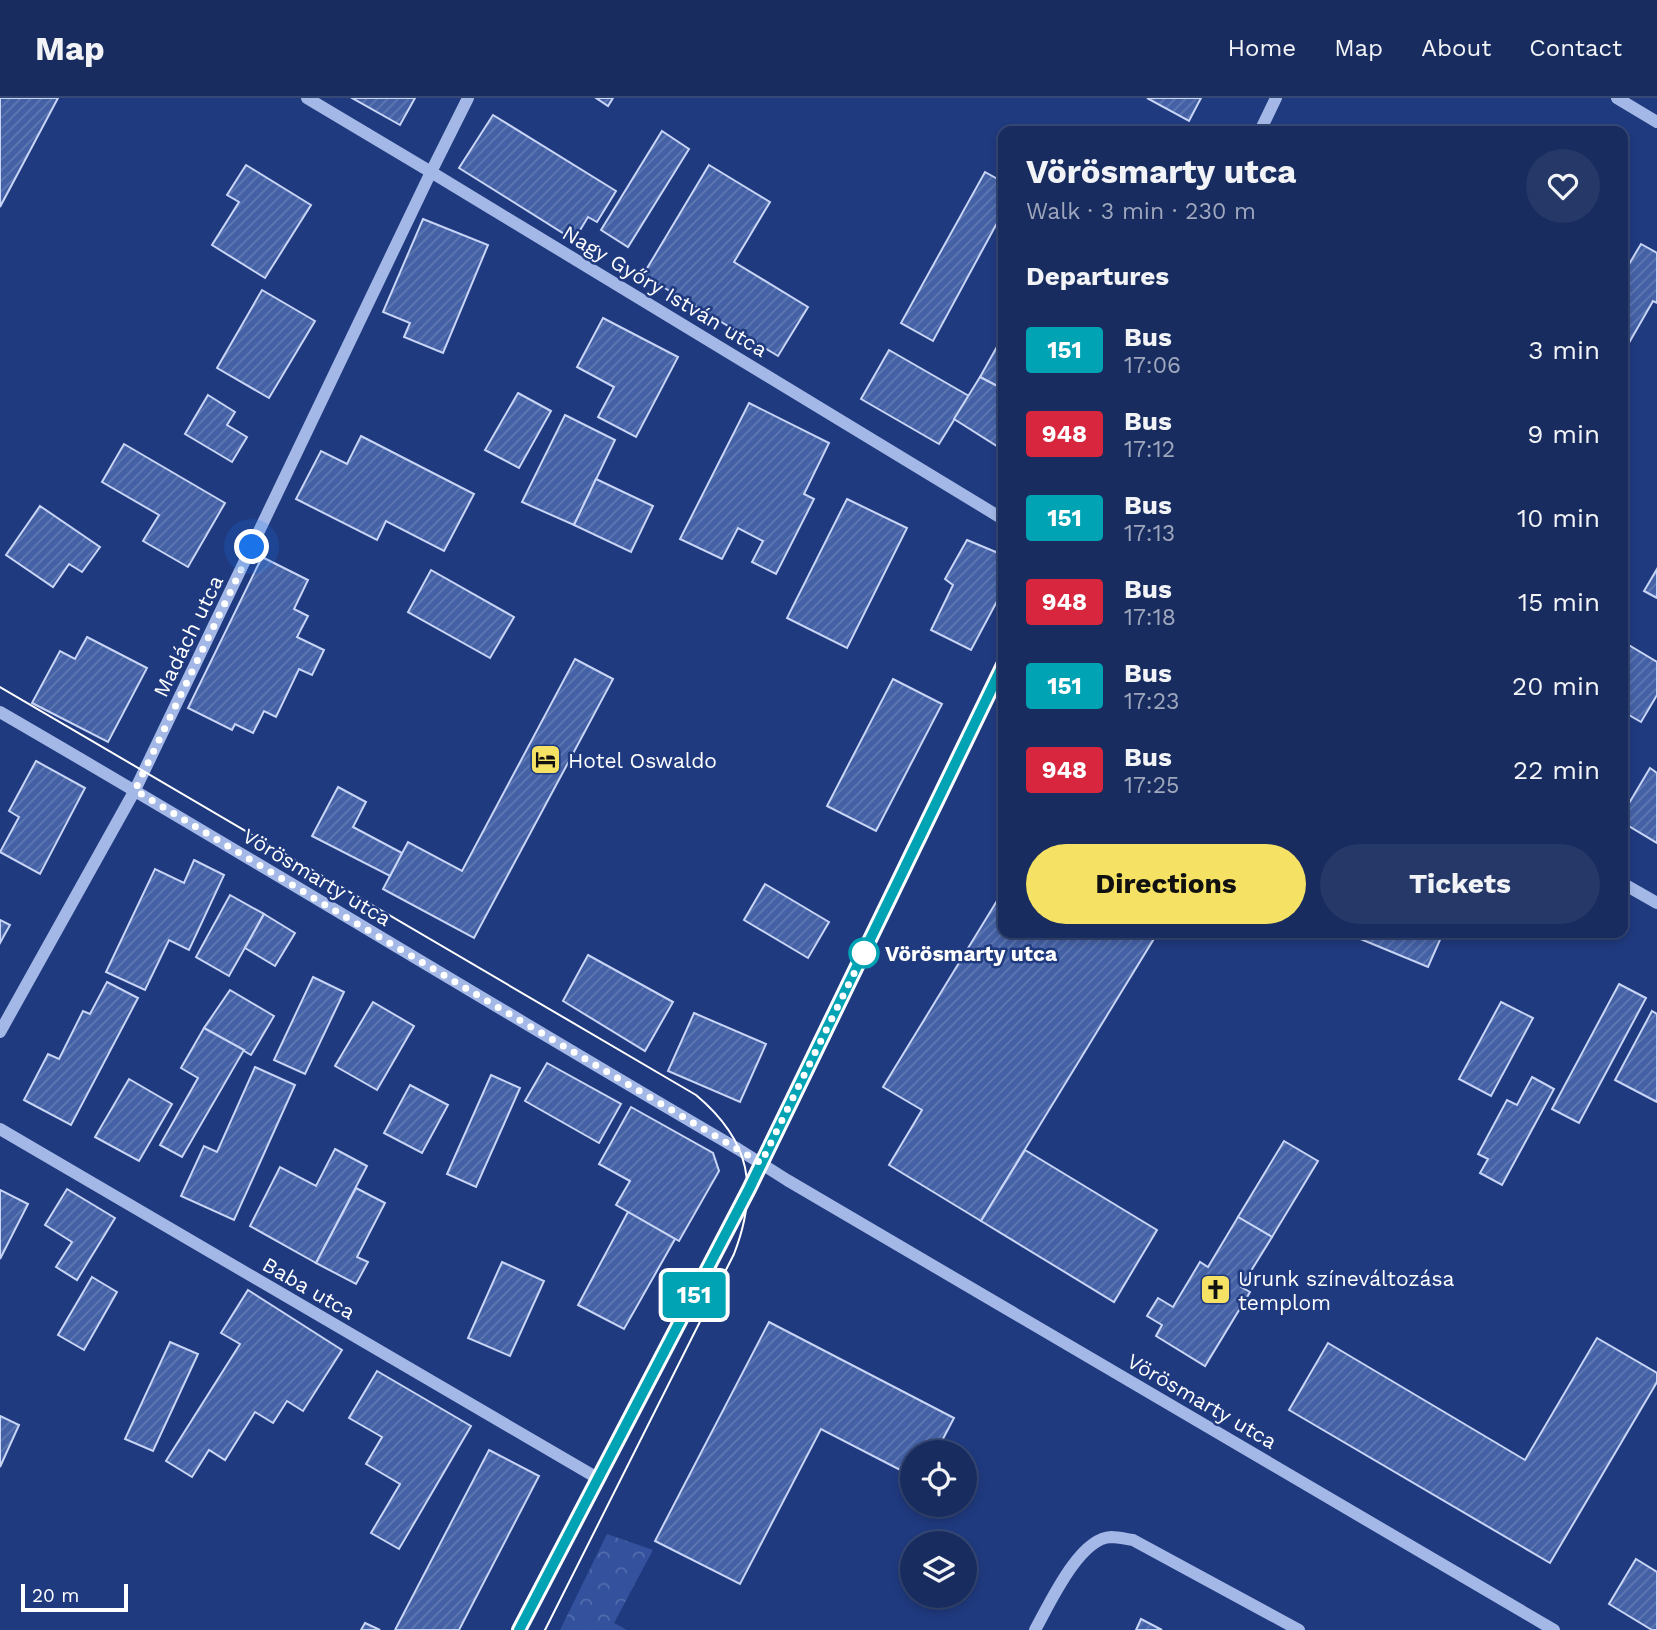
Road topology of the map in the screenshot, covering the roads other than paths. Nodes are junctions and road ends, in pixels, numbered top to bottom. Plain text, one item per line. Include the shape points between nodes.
1 (307, 98) edge
2 (468, 98) edge
3 (1276, 98) edge
4 (1617, 98) edge
5 (1657, 122) edge
6 (1262, 126) edge
7 (431, 172) junction
8 (998, 516) edge
9 (998, 676) edge
10 (0, 712) edge
11 (135, 790) junction
12 (1628, 886) edge
13 (1657, 903) edge
14 (0, 1032) edge
15 (0, 1129) edge
16 (761, 1163) junction
17 (598, 1479) junction
18 (519, 1630) edge
19 (1035, 1630) edge
20 (1299, 1630) edge
21 (1554, 1630) edge

1 - 7 street, Nagy Győry István utca
2 - 7 street, Madách utca
3 - 6 street
4 - 5 street
7 - 8 street, Nagy Győry István utca
7 - 11 street, Madách utca
9 - 16 street
10 - 11 street, Vörösmarty utca
11 - 14 street, Madách utca
11 - 16 street, Vörösmarty utca
12 - 13 street
15 - 17 street, Baba utca
16 - 17 street
16 - 21 street, Vörösmarty utca
17 - 18 street
19 - 20 street via 1062,1579 1091,1544 1109,1537 1133,1540

